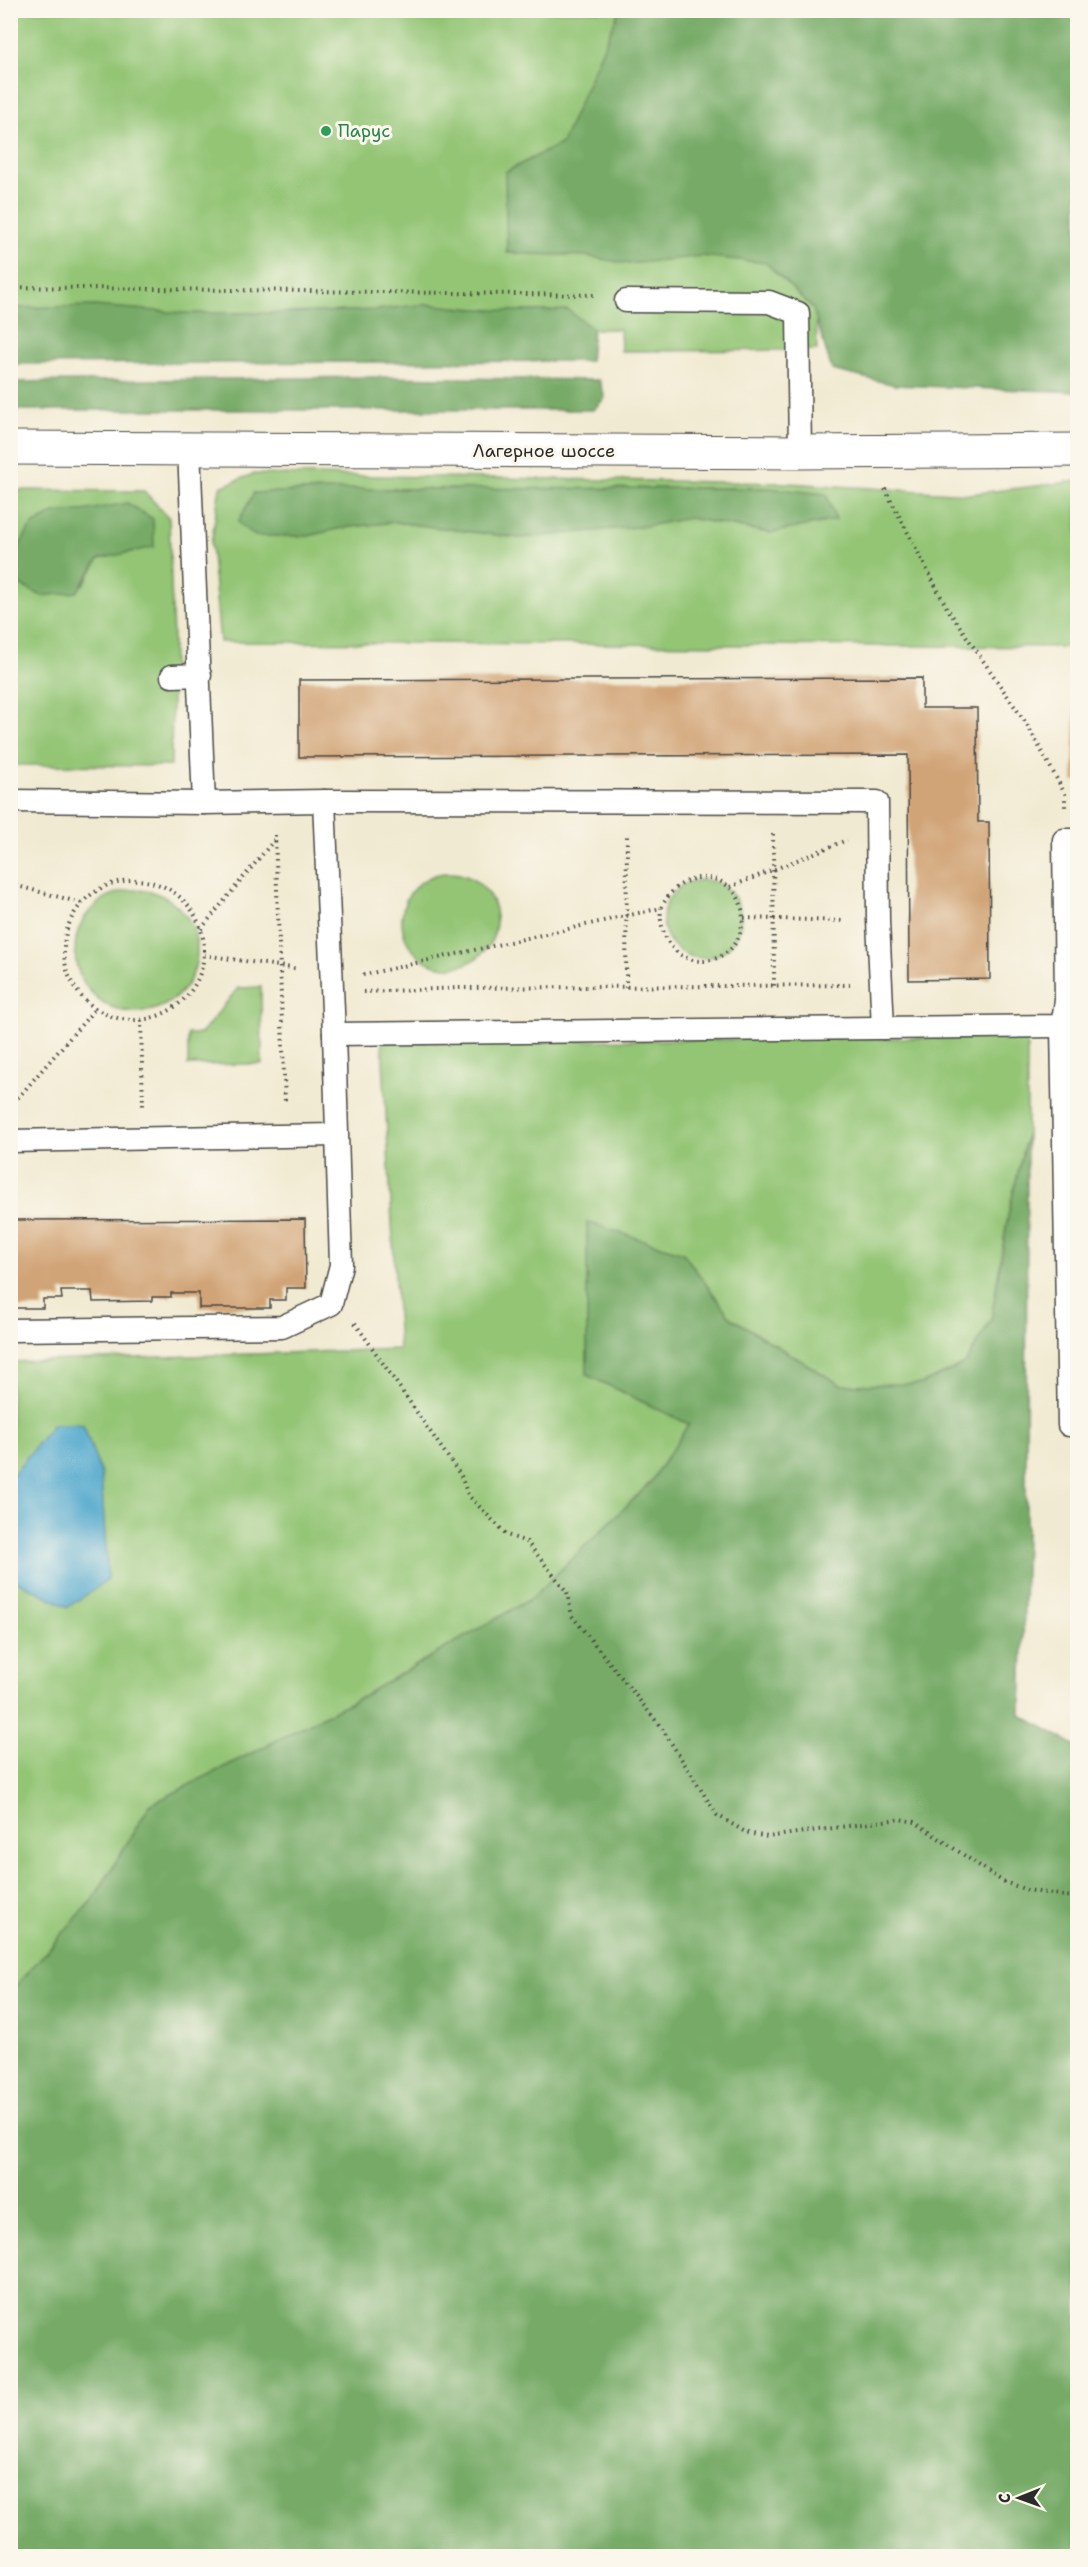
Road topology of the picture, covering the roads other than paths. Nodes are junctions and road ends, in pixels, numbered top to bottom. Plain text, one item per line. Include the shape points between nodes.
1 (626, 301) road end
2 (10, 448) edge
3 (189, 449) junction
4 (1077, 450) edge
5 (800, 452) junction
6 (200, 675) junction
7 (172, 676) dead end
8 (10, 801) edge
9 (324, 801) junction
10 (204, 803) junction
11 (1071, 840) edge
12 (1071, 933) edge
13 (1062, 1026) junction
14 (883, 1028) junction
15 (334, 1034) junction
16 (335, 1136) junction
17 (10, 1141) edge
18 (10, 1330) edge
19 (1077, 1425) edge

1 - 5 lane via 769,302 798,313
2 - 3 street, Лагерное шоссе
3 - 5 street, Лагерное шоссе
3 - 6 lane
4 - 5 street, Лагерное шоссе
6 - 7 lane
6 - 10 lane
8 - 10 lane
9 - 10 lane
9 - 14 lane via 877,802
9 - 15 lane
11 - 12 lane
12 - 13 lane
13 - 14 lane
13 - 19 lane via 1069,1425
14 - 15 lane
15 - 16 lane
16 - 17 lane
16 - 18 lane via 341,1265 331,1304 282,1327

